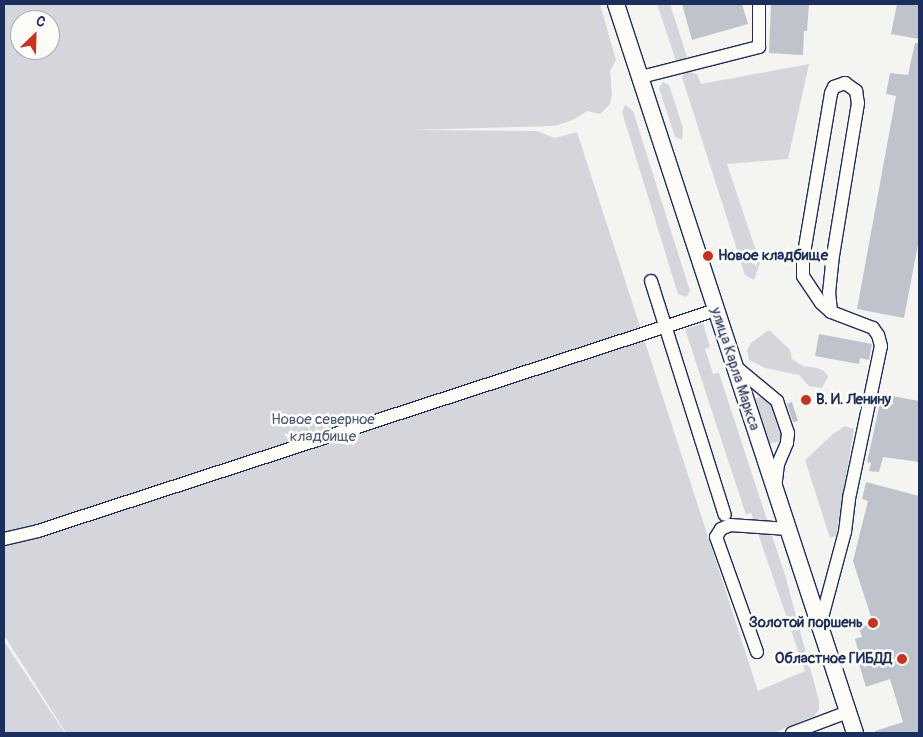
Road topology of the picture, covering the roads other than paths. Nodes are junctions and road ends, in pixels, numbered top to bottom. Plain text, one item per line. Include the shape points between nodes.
1 (616, 4) edge
2 (759, 4) edge
3 (641, 78) junction
4 (651, 281) dead end
5 (716, 310) junction
6 (831, 312) junction
7 (665, 327) junction
8 (734, 364) junction
9 (775, 490) junction
10 (725, 515) dead end
11 (788, 529) junction
12 (4, 539) edge
13 (820, 625) junction
14 (757, 652) dead end
15 (848, 712) junction
16 (792, 733) edge
17 (855, 733) edge

1 - 3 main road, улица Карла Маркса
2 - 3 lane via 759,47
3 - 5 main road, улица Карла Маркса
4 - 7 lane
5 - 7 lane
5 - 8 main road, улица Карла Маркса
6 - 6 lane via 821,304 803,276 803,259 831,92 834,87 845,83 856,91 858,103 833,256 829,292
6 - 13 lane via 873,328 881,346 845,532
7 - 10 lane
7 - 12 lane via 38,531
8 - 9 main road, улица Карла Маркса
8 - 9 lane via 777,402 788,433 788,443 778,464
9 - 11 main road, улица Карла Маркса
11 - 13 main road, улица Карла Маркса
11 - 14 lane via 730,525 721,529 716,537
13 - 15 main road, улица Карла Маркса
15 - 16 lane
15 - 17 main road, улица Карла Маркса

